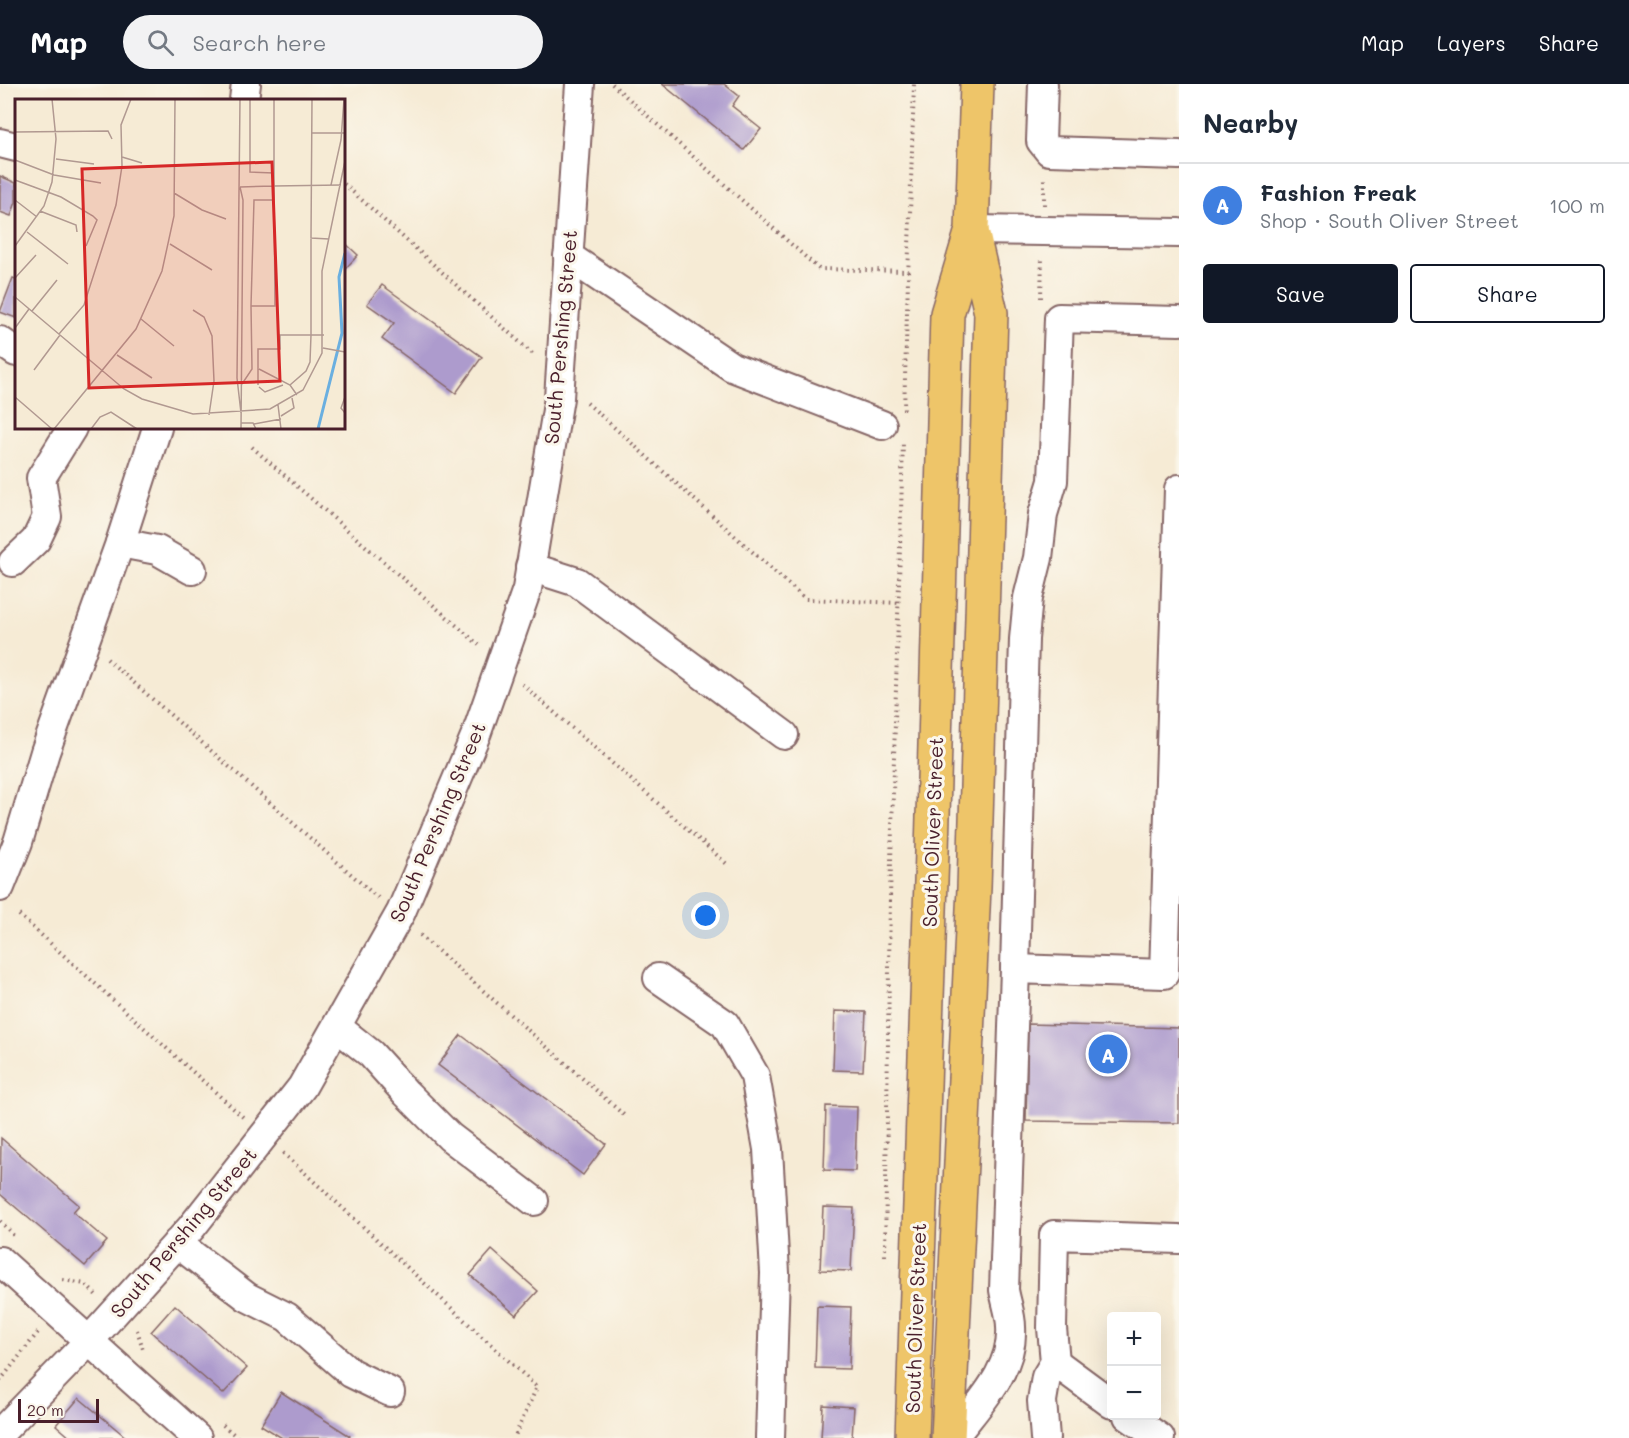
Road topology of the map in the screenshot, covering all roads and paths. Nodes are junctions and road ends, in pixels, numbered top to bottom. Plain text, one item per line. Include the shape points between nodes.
1 (246, 84) edge
2 (580, 84) edge
3 (612, 84) edge
4 (914, 84) edge
5 (977, 84) edge
6 (1043, 84) edge
7 (244, 99) edge
8 (0, 143) edge
9 (15, 147) edge
10 (1179, 155) edge
11 (345, 185) edge
12 (972, 230) junction
13 (1179, 233) edge
14 (568, 256) junction
15 (908, 271) junction
16 (1179, 321) edge
17 (0, 341) edge
18 (15, 351) edge
19 (560, 379) junction
20 (897, 425) junction
21 (71, 429) edge
22 (157, 429) edge
23 (1179, 489) edge
24 (120, 543) junction
25 (13, 562) dead end
26 (530, 567) junction
27 (192, 570) dead end
28 (899, 603) junction
29 (85, 640) junction
30 (784, 735) dead end
31 (0, 887) edge
32 (19, 915) dead end
33 (398, 916) junction
34 (1015, 969) junction
35 (658, 978) dead end
36 (337, 1027) junction
37 (624, 1115) dead end
38 (264, 1136) junction
39 (534, 1201) dead end
40 (1179, 1239) edge
41 (177, 1244) junction
42 (0, 1261) edge
43 (885, 1262) dead end
44 (108, 1302) junction
45 (1011, 1327) junction
46 (1052, 1328) junction
47 (88, 1342) junction
48 (145, 1354) dead end
49 (1055, 1362) junction
50 (390, 1392) dead end
51 (1107, 1400) edge
52 (1134, 1420) edge
53 (209, 1431) edge
54 (0, 1433) edge
55 (238, 1438) edge
56 (514, 1438) edge
57 (770, 1438) edge
58 (912, 1438) edge
59 (948, 1438) edge
60 (953, 1438) edge
61 (1045, 1438) edge
62 (1160, 1438) edge

1 - 7 street
2 - 14 street, South Pershing Street
3 - 15 path via 819,269
4 - 15 path
5 - 12 main road, South Oliver Street
6 - 10 street via 1041,141 1049,151
8 - 9 street
11 - 19 path
12 - 13 street
12 - 58 main road, South Oliver Street via 947,314
12 - 59 main road, South Oliver Street via 991,313 974,888
14 - 19 street, South Pershing Street
14 - 20 street via 732,367
15 - 20 path
16 - 34 street via 1059,318 1053,481 1043,514 1024,639
17 - 18 street
19 - 26 street, South Pershing Street
19 - 28 path via 805,599
20 - 28 path
21 - 25 street via 41,478 47,518 36,540
22 - 24 street
23 - 34 street via 1164,974
24 - 27 street via 157,550
24 - 29 street
26 - 30 street via 577,582
26 - 33 street, South Pershing Street via 527,589 477,732
28 - 43 path
29 - 31 street
29 - 33 path
32 - 38 path
33 - 36 street, South Pershing Street
33 - 37 path
34 - 45 street via 1004,1290
35 - 57 street via 725,1024 755,1076 768,1149 775,1273
36 - 38 street, South Pershing Street via 302,1087
36 - 39 street via 370,1054 450,1137
38 - 41 street, South Pershing Street
38 - 56 path via 537,1387
40 - 46 street via 1054,1235
41 - 44 street, South Pershing Street
41 - 50 street via 247,1297 287,1317 351,1373
42 - 47 street
44 - 47 street, South Pershing Street
44 - 48 path via 135,1316
45 - 46 street
45 - 60 street via 1008,1358
46 - 49 street
47 - 53 street
47 - 54 street, South Pershing Street
49 - 51 street
49 - 61 street via 1046,1377 1042,1401
52 - 62 street
53 - 55 path

